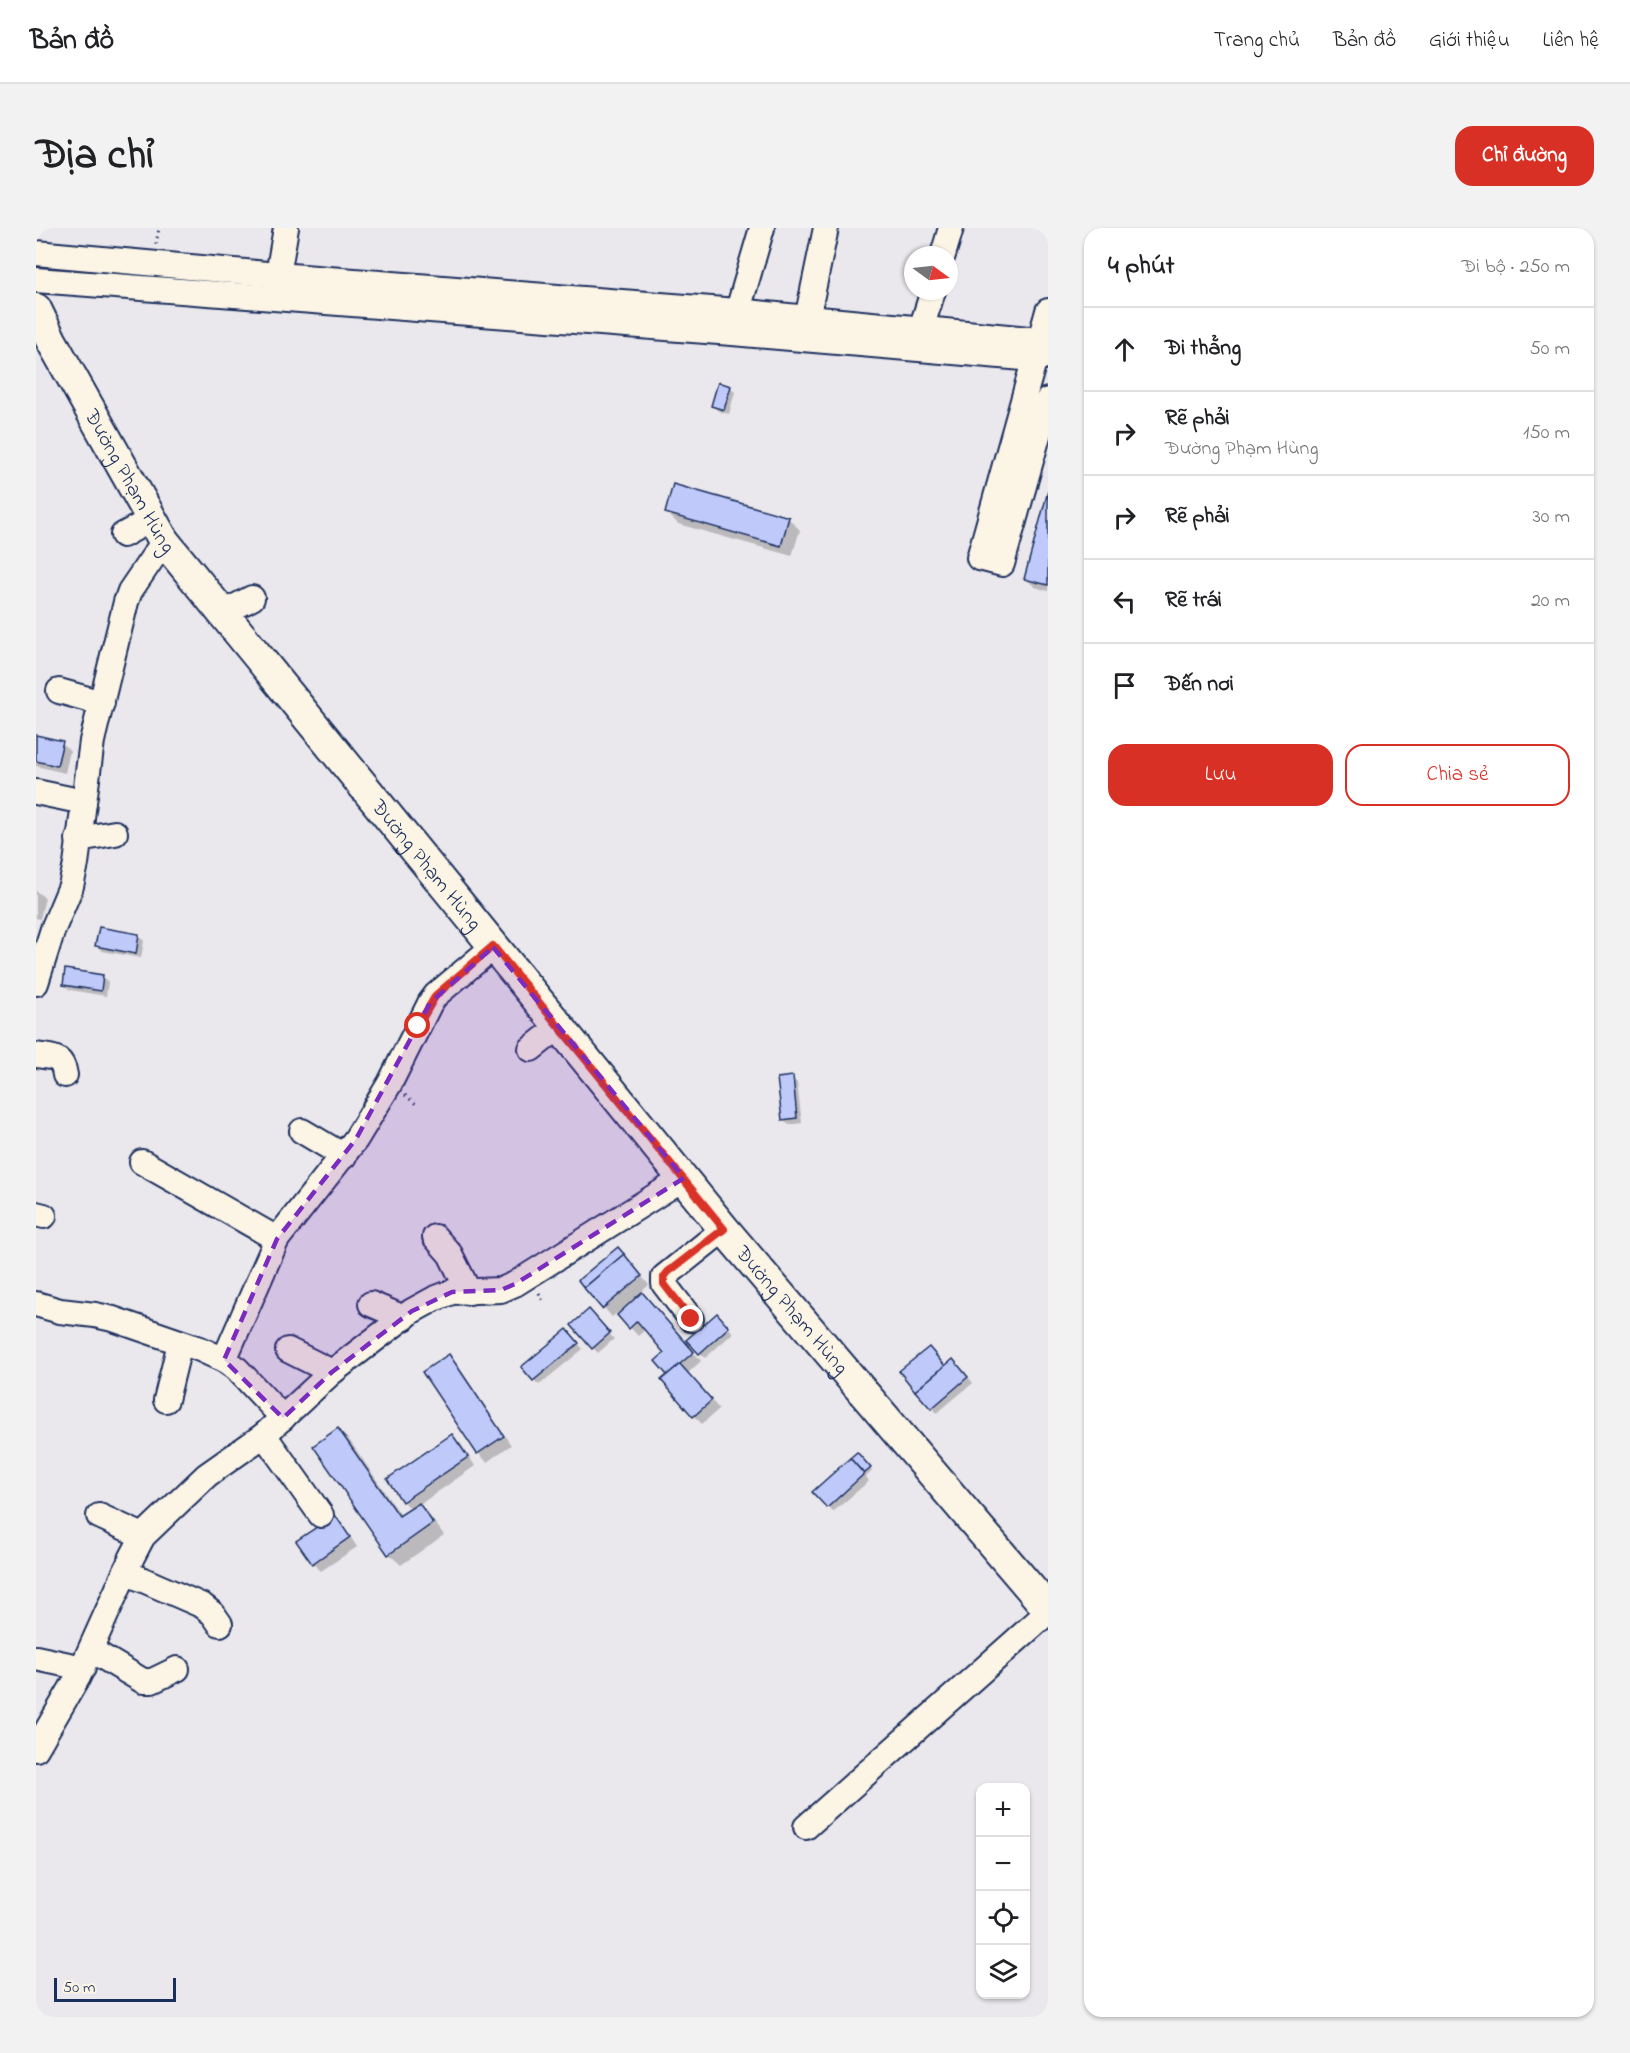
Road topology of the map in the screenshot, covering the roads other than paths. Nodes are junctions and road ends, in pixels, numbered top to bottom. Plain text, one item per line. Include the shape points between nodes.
1 (286, 228) edge
2 (762, 228) edge
3 (826, 228) edge
4 (951, 228) edge
5 (946, 246) edge
6 (36, 253) edge
7 (160, 264) junction
8 (245, 272) junction
9 (278, 274) junction
10 (36, 280) edge
11 (159, 289) junction
12 (392, 295) junction
13 (244, 296) junction
14 (930, 300) edge
15 (36, 309) edge
16 (1048, 311) edge
17 (807, 319) junction
18 (734, 322) junction
19 (921, 329) junction
20 (44, 344) edge
21 (1042, 350) edge
22 (1048, 400) edge
23 (1010, 447) junction
24 (1041, 456) edge
25 (158, 530) junction
26 (123, 536) dead end
27 (252, 598) dead end
28 (223, 613) junction
29 (59, 690) dead end
30 (102, 703) junction
31 (36, 792) edge
32 (84, 802) junction
33 (116, 833) dead end
34 (78, 839) junction
35 (493, 946) junction
36 (47, 970) edge
37 (560, 1026) junction
38 (531, 1049) dead end
39 (36, 1055) edge
40 (65, 1075) dead end
41 (302, 1131) dead end
42 (344, 1156) junction
43 (142, 1162) dead end
44 (684, 1178) junction
45 (724, 1229) junction
46 (435, 1237) dead end
47 (277, 1239) junction
48 (469, 1292) junction
49 (36, 1304) edge
50 (371, 1304) dead end
51 (404, 1318) junction
52 (691, 1319) dead end
53 (180, 1343) junction
54 (288, 1350) dead end
55 (224, 1360) junction
56 (332, 1372) junction
57 (166, 1400) dead end
58 (283, 1418) junction
59 (264, 1435) junction
60 (321, 1515) dead end
61 (99, 1516) dead end
62 (143, 1536) junction
63 (125, 1572) junction
64 (1048, 1611) edge
65 (220, 1624) dead end
66 (36, 1658) edge
67 (87, 1659) junction
68 (177, 1669) dead end
69 (36, 1749) edge
70 (806, 1827) dead end

1 - 9 street
2 - 18 street
3 - 17 street
4 - 5 street
6 - 7 street
7 - 8 street
7 - 11 street
8 - 9 street
8 - 13 street
9 - 12 street
10 - 11 street
11 - 13 street
12 - 13 street
12 - 18 street
14 - 19 street
15 - 20 main road, Đường Phạm Hùng
16 - 21 street
17 - 18 street
17 - 19 street
18 - 21 street
19 - 21 street
20 - 25 main road, Đường Phạm Hùng
21 - 23 street
22 - 24 street
23 - 24 street
23 - 24 street via 979,558 1002,564
25 - 26 street
25 - 28 main road, Đường Phạm Hùng
25 - 30 street via 130,591
27 - 28 street
28 - 35 main road, Đường Phạm Hùng
29 - 30 street
30 - 32 street via 92,741
31 - 32 street
32 - 34 street
33 - 34 street
34 - 36 street via 87,868 71,886 53,929
35 - 37 main road, Đường Phạm Hùng
35 - 42 street via 430,1003 390,1083
37 - 38 street
37 - 44 main road, Đường Phạm Hùng
39 - 40 street via 59,1059
41 - 42 street
42 - 47 street
43 - 47 street
44 - 45 main road, Đường Phạm Hùng
44 - 48 street via 558,1268 501,1290
45 - 52 street via 664,1277 664,1284
45 - 64 main road, Đường Phạm Hùng
46 - 48 street via 450,1254
47 - 55 street
48 - 51 street via 443,1295
49 - 53 street via 113,1319
50 - 51 street
51 - 56 street
53 - 55 street
53 - 57 street
54 - 56 street
55 - 58 street
56 - 58 street
58 - 59 street
59 - 60 street
59 - 62 street via 207,1476
61 - 62 street
62 - 63 street
63 - 65 street via 203,1606
63 - 67 street
64 - 70 street
66 - 67 street
67 - 68 street via 143,1681
67 - 69 street via 69,1697

